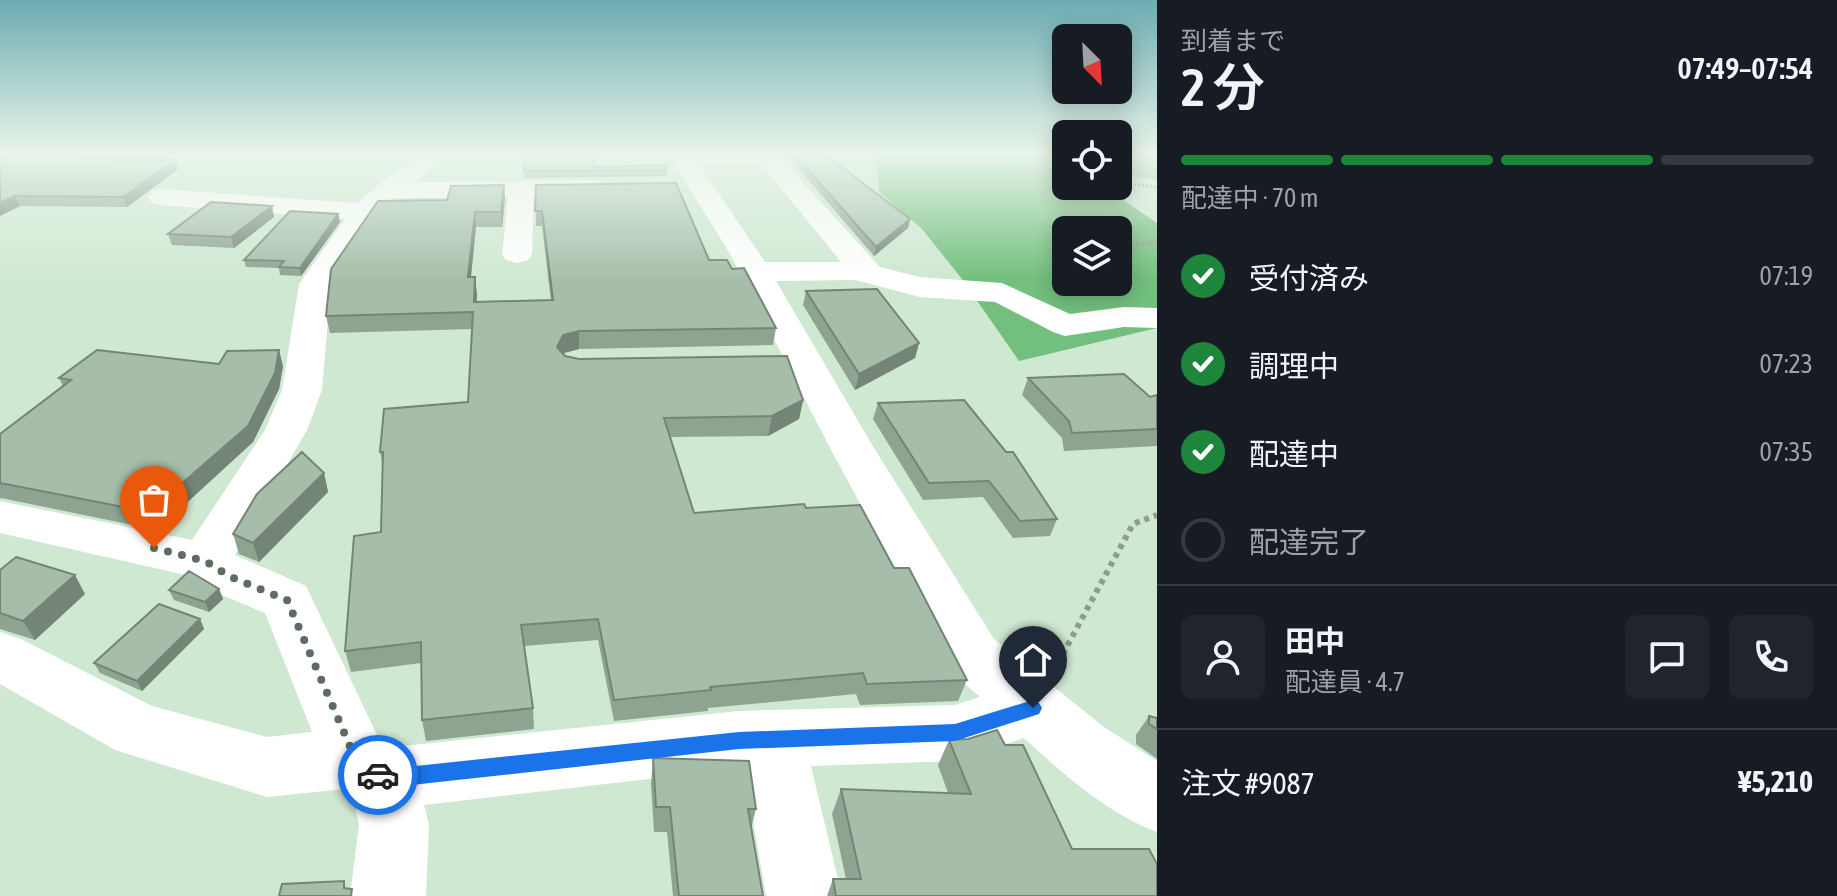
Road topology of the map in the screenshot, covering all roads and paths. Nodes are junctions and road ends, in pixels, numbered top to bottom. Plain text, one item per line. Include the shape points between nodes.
1 (161, 197) dead end
2 (382, 197) edge
3 (423, 197) edge
4 (521, 197) edge
5 (701, 197) edge
6 (801, 197) edge
7 (376, 201) junction
8 (1157, 241) edge
9 (1132, 245) edge
10 (517, 254) dead end
11 (754, 272) junction
12 (869, 275) junction
13 (1157, 318) edge
14 (1157, 515) edge
15 (0, 517) edge
16 (205, 561) junction
17 (0, 656) edge
18 (1033, 708) junction
19 (772, 740) junction
20 (369, 768) junction
21 (1157, 800) edge
22 (388, 896) edge
23 (804, 896) edge

1 - 7 street
2 - 7 street
3 - 7 street
4 - 10 street
5 - 11 street
6 - 12 street
7 - 16 street via 315,284 302,390 286,430
8 - 9 path
11 - 12 street
11 - 18 street via 786,360 973,656
12 - 13 street via 920,287 1002,293 1065,325
14 - 18 path via 1133,524
15 - 16 street
16 - 20 street via 287,600
17 - 20 street via 138,730 267,767
18 - 19 street via 955,733
18 - 21 street
19 - 20 street
19 - 23 street
20 - 22 street via 394,825

